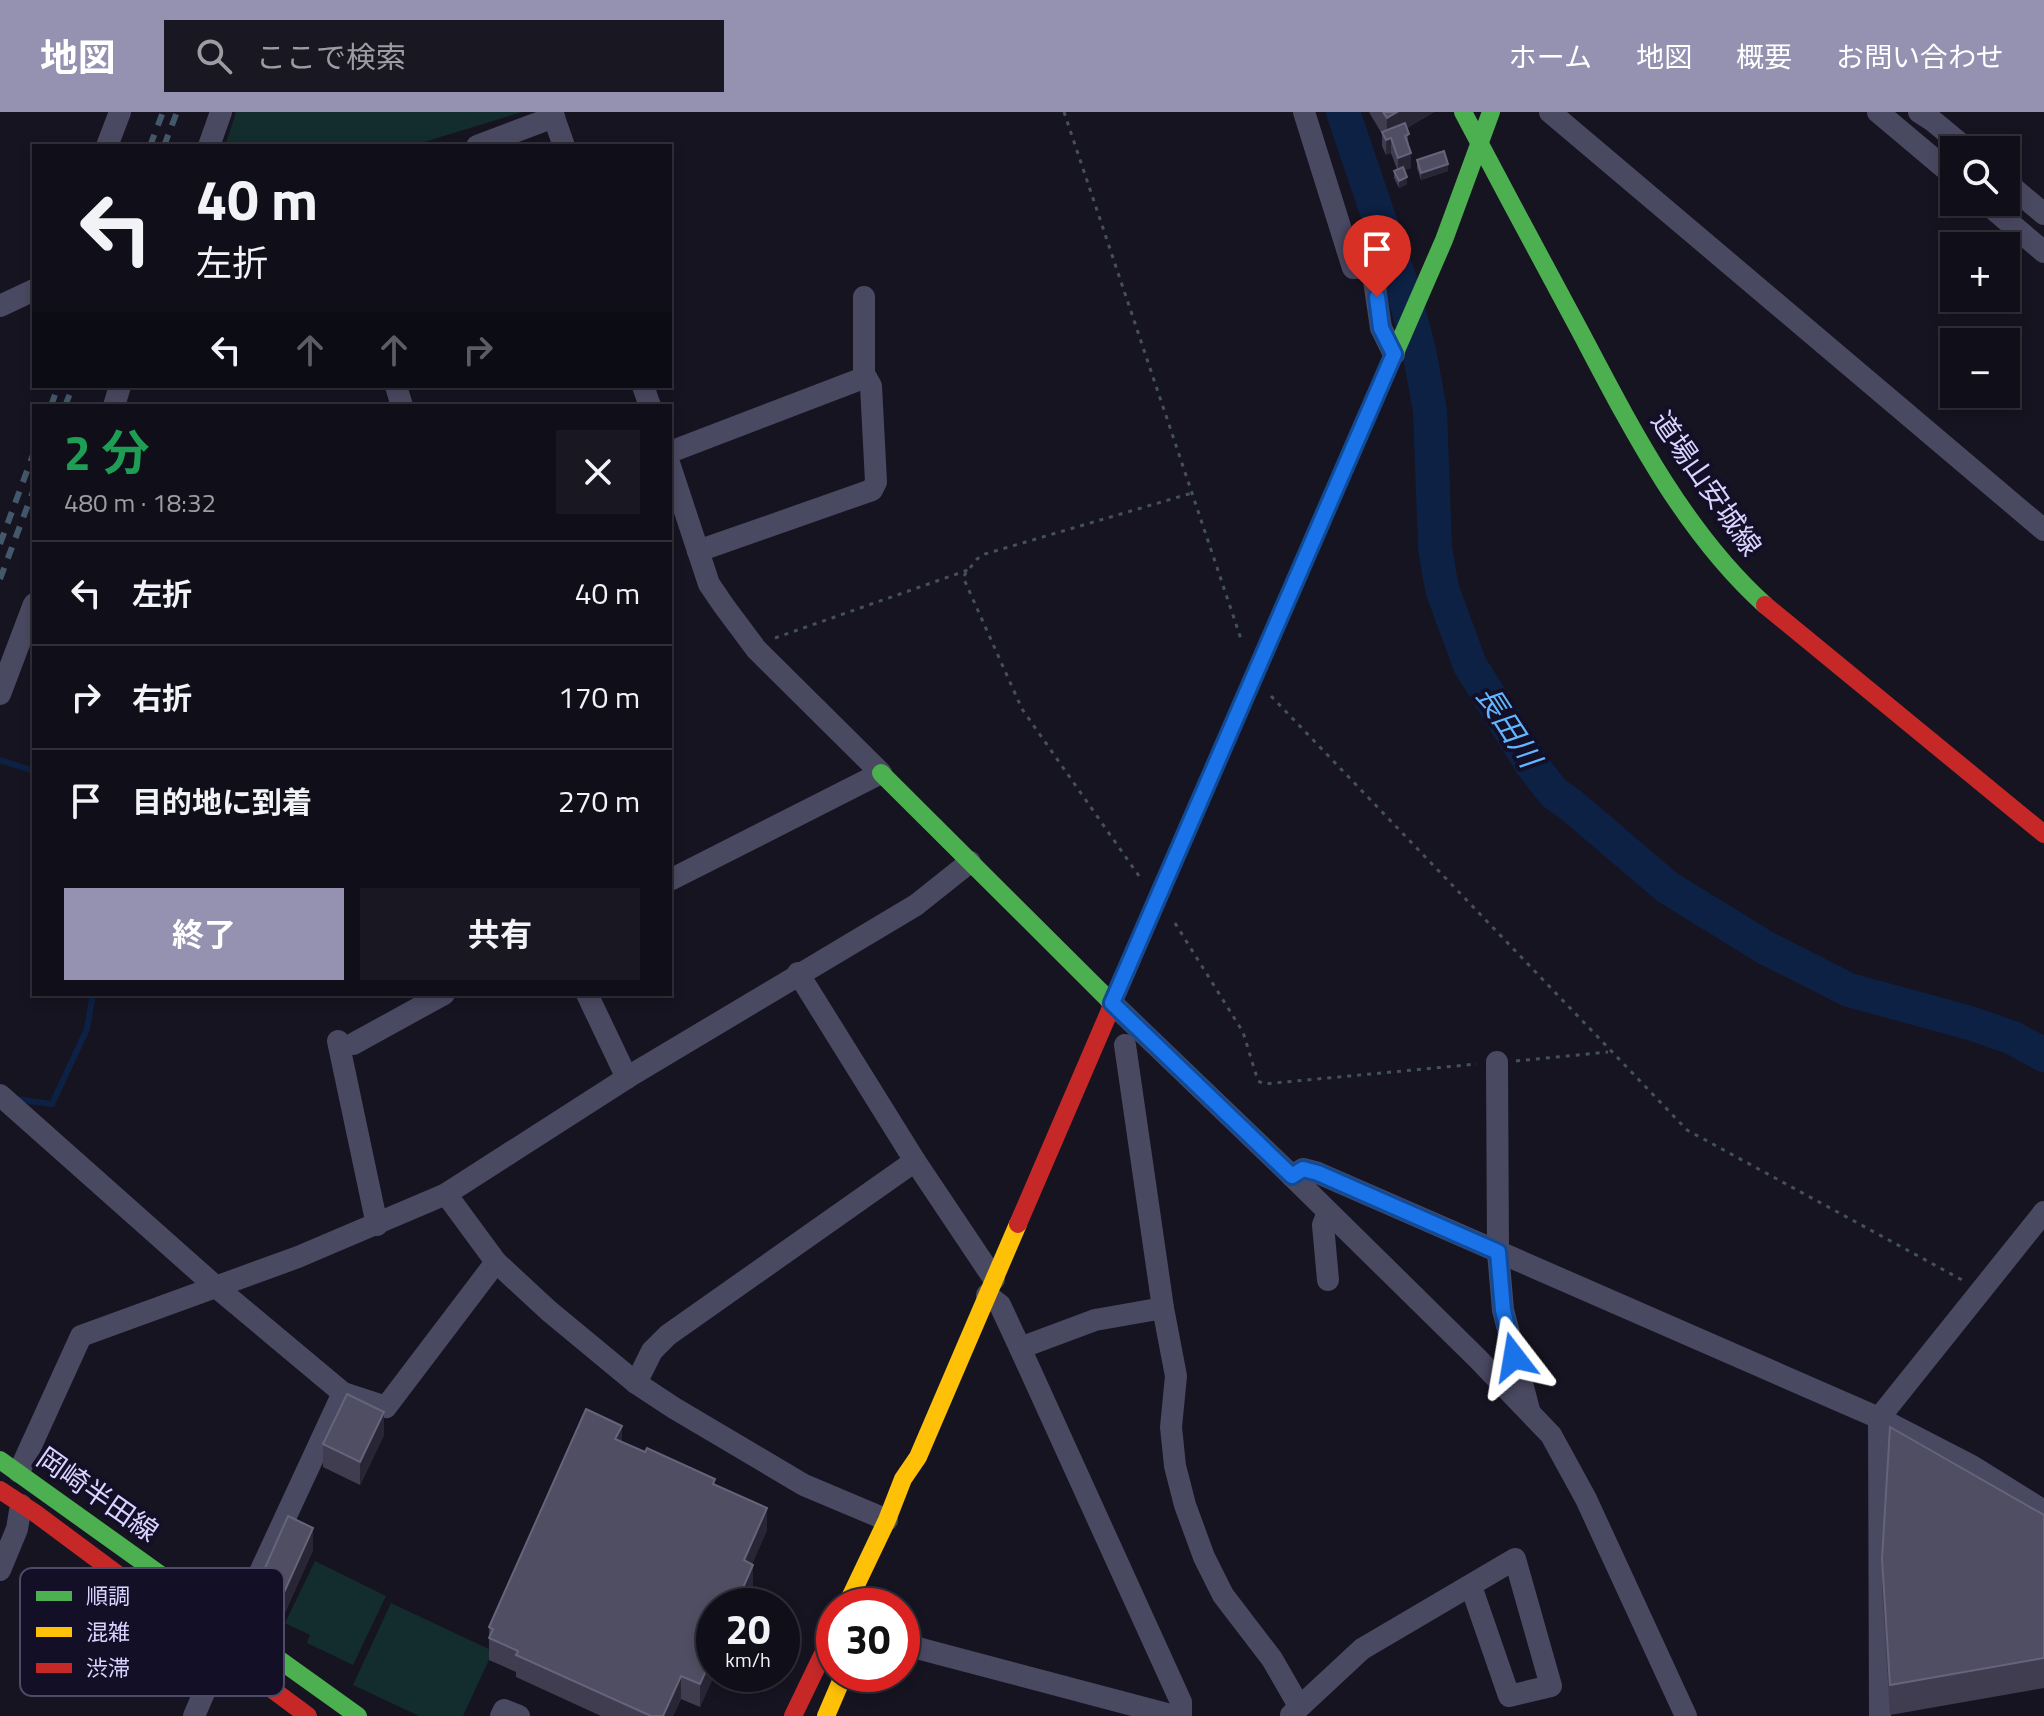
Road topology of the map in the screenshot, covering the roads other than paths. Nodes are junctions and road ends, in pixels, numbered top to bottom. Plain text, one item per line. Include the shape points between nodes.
1 (120, 112) edge
2 (221, 112) edge
3 (1304, 112) edge
4 (1463, 112) edge
5 (1491, 112) edge
6 (1550, 112) edge
7 (1878, 112) edge
8 (1919, 112) edge
9 (553, 114) edge
10 (1951, 136) edge
11 (1479, 141) junction
12 (108, 144) edge
13 (210, 144) edge
14 (482, 144) edge
15 (563, 144) edge
16 (1940, 164) edge
17 (2020, 194) edge
18 (2044, 214) edge
19 (2002, 216) edge
20 (2044, 252) edge
21 (32, 291) edge
22 (864, 297) dead end
23 (0, 306) edge
24 (1394, 354) junction
25 (866, 377) junction
26 (672, 451) edge
27 (672, 472) edge
28 (2044, 530) edge
29 (698, 551) junction
30 (32, 609) edge
31 (0, 694) edge
32 (881, 773) junction
33 (2044, 834) edge
34 (970, 862) junction
35 (672, 879) edge
36 (798, 973) junction
37 (440, 996) edge
38 (588, 996) edge
39 (1112, 1003) junction
40 (1125, 1045) dead end
41 (1497, 1062) road end
42 (627, 1078) junction
43 (0, 1095) edge
44 (915, 1161) junction
45 (1292, 1176) junction
46 (446, 1194) junction
47 (1328, 1212) junction
48 (2044, 1212) edge
49 (377, 1225) junction
50 (1498, 1252) junction
51 (496, 1262) junction
52 (1328, 1280) dead end
53 (215, 1286) junction
54 (990, 1287) junction
55 (1163, 1308) junction
56 (1020, 1348) junction
57 (636, 1383) junction
58 (343, 1393) junction
59 (1529, 1410) junction
60 (1879, 1418) junction
61 (918, 1457) junction
62 (9, 1466) edge
63 (0, 1490) edge
64 (21, 1505) junction
65 (2044, 1511) edge
66 (887, 1520) junction
67 (0, 1534) edge
68 (106, 1568) edge
69 (153, 1568) edge
70 (262, 1568) edge
71 (0, 1570) edge
72 (880, 1577) dead end
73 (1471, 1586) junction
74 (855, 1588) edge
75 (920, 1649) edge
76 (284, 1662) edge
77 (816, 1668) edge
78 (836, 1692) edge
79 (203, 1696) edge
80 (280, 1696) edge
81 (1295, 1711) edge
82 (194, 1716) edge
83 (308, 1716) edge
84 (358, 1716) edge
85 (501, 1716) edge
86 (519, 1716) edge
87 (793, 1716) edge
88 (826, 1716) edge
89 (1174, 1716) edge
90 (1181, 1716) edge
91 (1686, 1716) edge
92 (1880, 1716) edge

1 - 12 street
2 - 13 street
3 - 24 street via 1353,268 1372,267 1381,328
4 - 11 street, 道場山安城線
5 - 11 street
6 - 28 street
7 - 16 street
8 - 10 street
9 - 14 street
9 - 15 street
11 - 24 street via 1444,240
11 - 33 street, 道場山安城線 via 1613,394 1699,531 1751,592 1789,626
17 - 18 street
19 - 20 street
21 - 23 street
22 - 25 street
24 - 39 street
25 - 26 street
25 - 29 street via 871,386 876,482 872,490
27 - 29 street
29 - 32 street via 709,584 753,646
30 - 31 street
32 - 34 street
32 - 35 street
34 - 36 street via 904,912
34 - 39 street
36 - 42 street
36 - 44 street
37 - 49 street via 346,1042
38 - 42 street
39 - 45 street
39 - 54 street
40 - 55 street
41 - 50 street
42 - 46 street
43 - 53 street
44 - 54 street
44 - 57 street via 668,1335 652,1351
45 - 47 street
45 - 50 street via 1303,1169 1318,1173
46 - 49 street
46 - 51 street
47 - 52 street via 1323,1225
47 - 59 street
48 - 60 street
49 - 53 street
50 - 59 street via 1503,1310
50 - 60 street
51 - 57 street
51 - 58 street via 386,1407
53 - 58 street
53 - 62 street via 81,1336
54 - 56 street
54 - 61 street
55 - 56 street via 1095,1320
55 - 81 street via 1176,1376 1171,1427 1175,1466 1185,1505 1223,1595 1272,1659
56 - 90 street via 1181,1702
57 - 66 street via 804,1485
58 - 70 street
59 - 91 street via 1551,1435 1586,1499
60 - 65 street
60 - 92 street
61 - 66 street
61 - 72 street via 915,1480
62 - 69 street, 岡崎半田線
63 - 64 street, 岡崎半田線
64 - 67 street
64 - 68 street, 岡崎半田線
64 - 71 street
66 - 74 street
73 - 73 street via 1515,1559 1551,1686 1509,1696
73 - 81 street via 1362,1649
75 - 89 street
76 - 84 street, 岡崎半田線
77 - 87 street
78 - 88 street
79 - 82 street
80 - 83 street, 岡崎半田線
85 - 86 street via 504,1710

